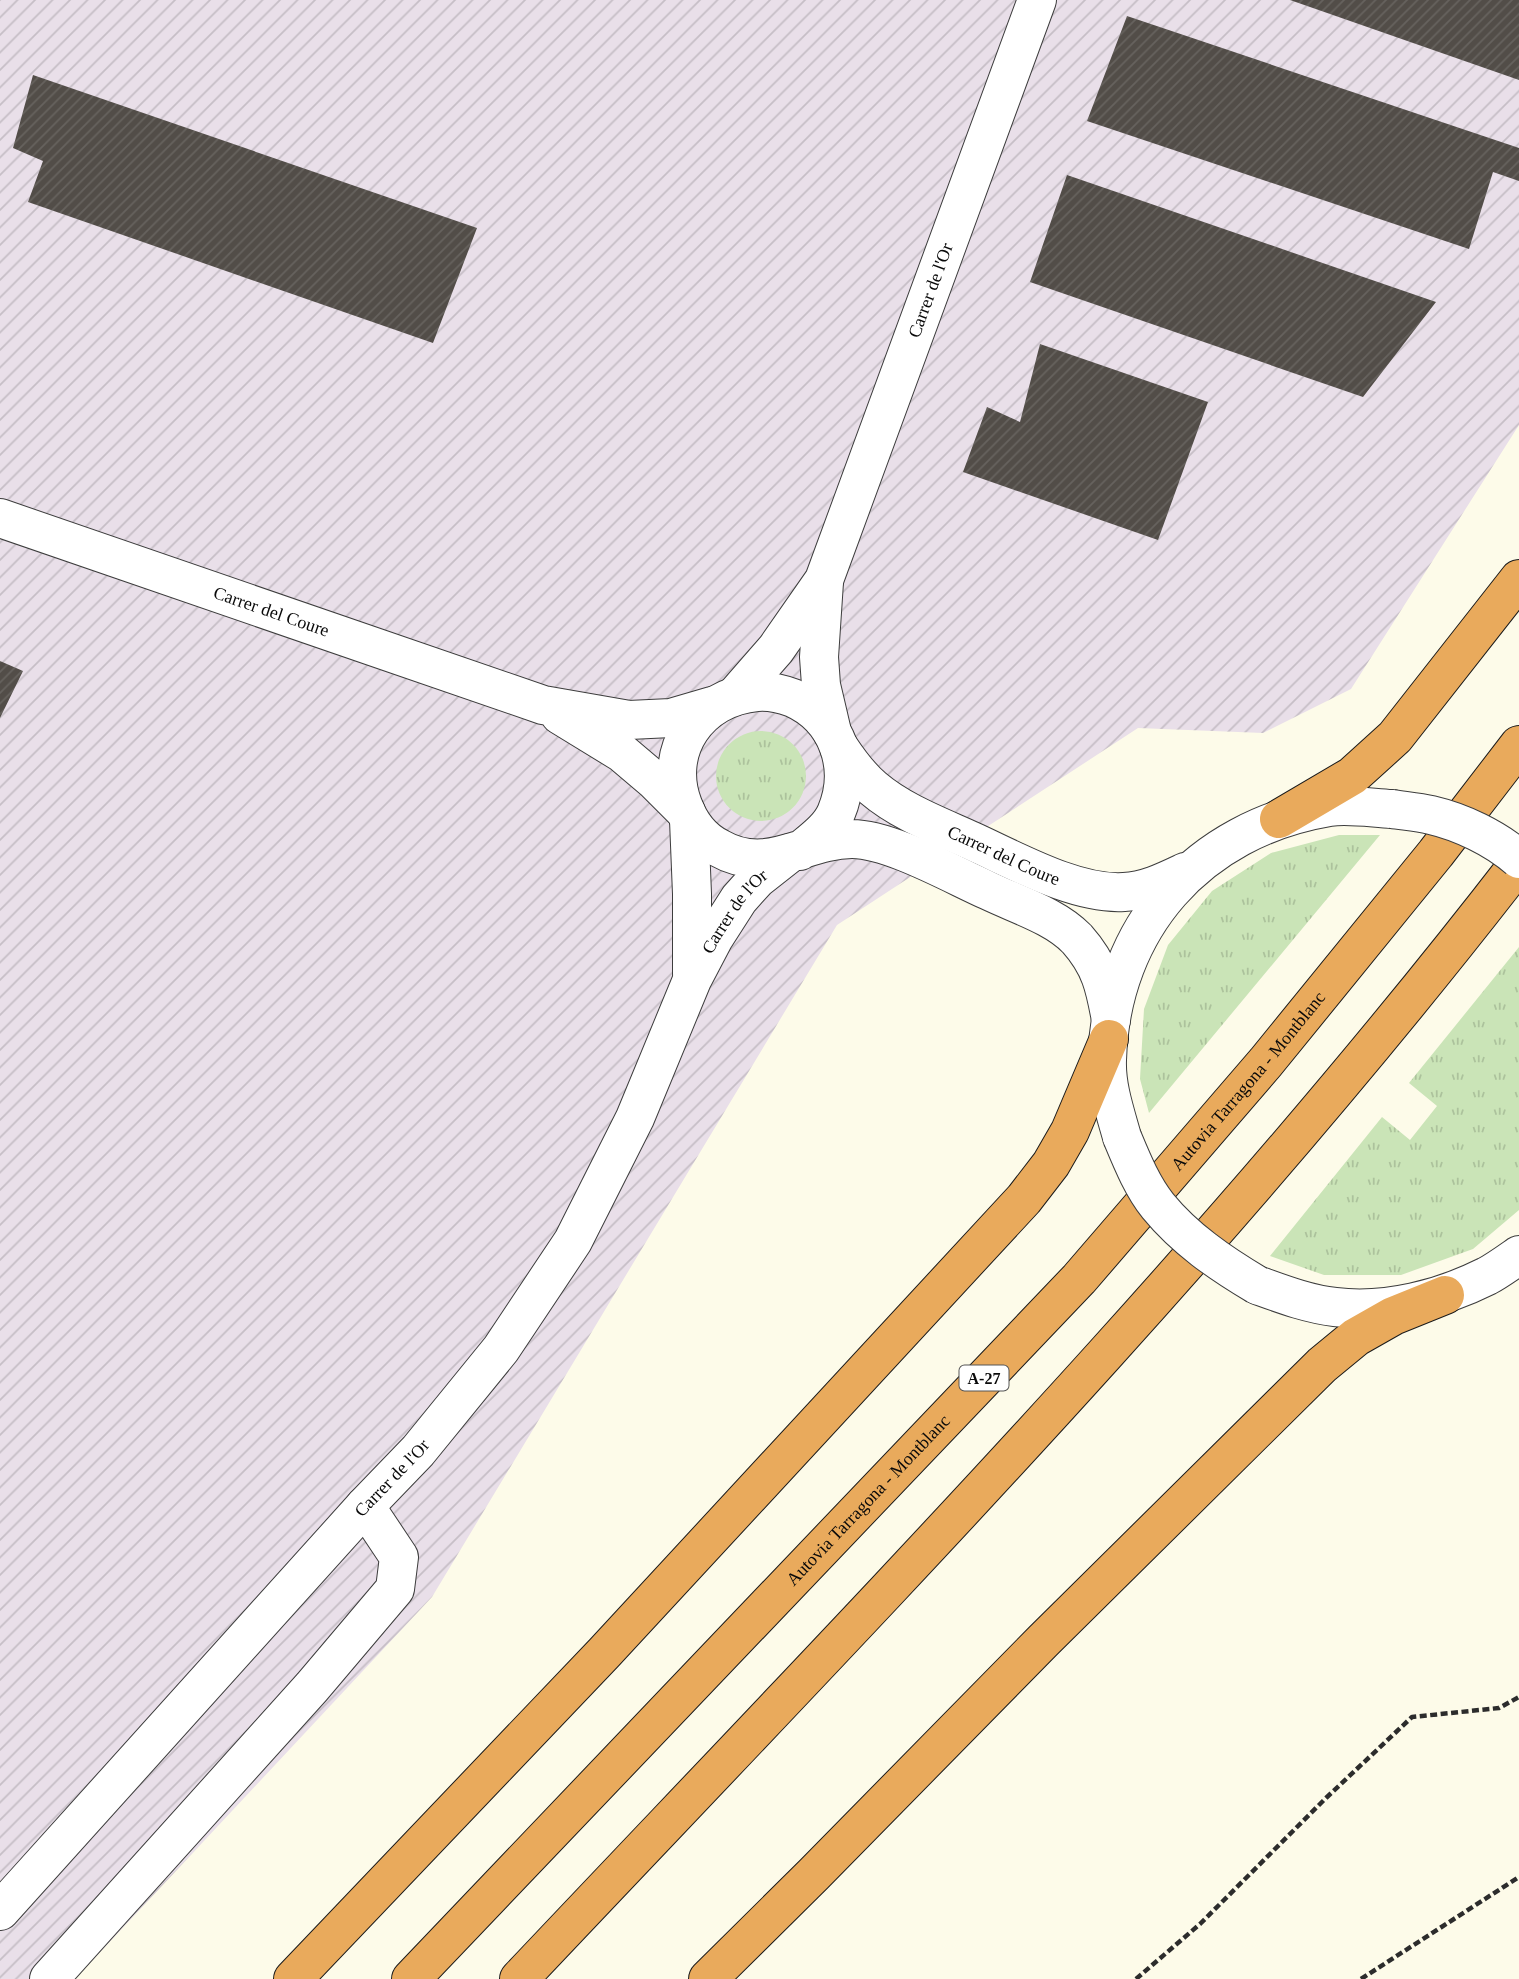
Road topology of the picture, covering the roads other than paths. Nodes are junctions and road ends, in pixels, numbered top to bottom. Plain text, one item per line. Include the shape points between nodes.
1 (1037, 0) edge
2 (0, 518) edge
3 (1519, 579) edge
4 (824, 580) junction
5 (724, 701) junction
6 (543, 705) junction
7 (836, 739) junction
8 (1519, 745) edge
9 (687, 816) junction
10 (1279, 820) junction
11 (795, 852) junction
12 (1519, 861) edge
13 (1194, 868) junction
14 (692, 980) junction
15 (1110, 1030) junction
16 (1519, 1255) edge
17 (1445, 1295) junction
18 (365, 1506) junction
19 (0, 1911) edge
20 (49, 1979) edge
21 (293, 1979) edge
22 (411, 1979) edge
23 (519, 1979) edge
24 (708, 1979) edge

1 - 4 street, Carrer de l'Or
2 - 6 street, Carrer del Coure
3 - 10 highway via 1395,737 1352,776
4 - 5 street, Carrer de l'Or via 776,649
4 - 7 street, Carrer de l'Or via 818,657
5 - 6 street, Carrer del Coure via 671,718 629,720
5 - 7 street via 759,691 783,695 805,704
5 - 9 street via 693,724 681,747 676,772
6 - 9 street, Carrer del Coure via 622,753
7 - 11 street via 844,764 844,790 835,815 821,833
7 - 13 street, Carrer del Coure via 856,772 896,804 1055,878 1097,890 1125,892 1152,887
8 - 22 highway, Autovia Tarragona - Montblanc / A-27 via 1266,1062 1079,1279
9 - 11 street via 710,842 736,856 756,860
9 - 14 street, Carrer de l'Or
10 - 12 street, bridge via 1331,807 1431,814 1473,829
10 - 13 street via 1240,836
11 - 14 street, Carrer de l'Or via 757,879 739,899
11 - 15 street via 830,840 880,844 1052,921 1075,938 1094,962 1105,986
12 - 23 highway via 1345,1079 1097,1364
13 - 15 street via 1159,903 1140,932 1122,975
14 - 18 street, Carrer de l'Or via 635,1118 573,1241 502,1349 418,1451
15 - 17 street, bridge via 1110,1094 1122,1137 1157,1204 1185,1235 1256,1285 1293,1298 1335,1307 1380,1308
15 - 21 highway via 1070,1131 1024,1199 604,1653
16 - 17 street
17 - 24 highway via 1356,1337 1322,1365
18 - 19 street, Carrer de l'Or
18 - 20 street via 399,1557 395,1589

